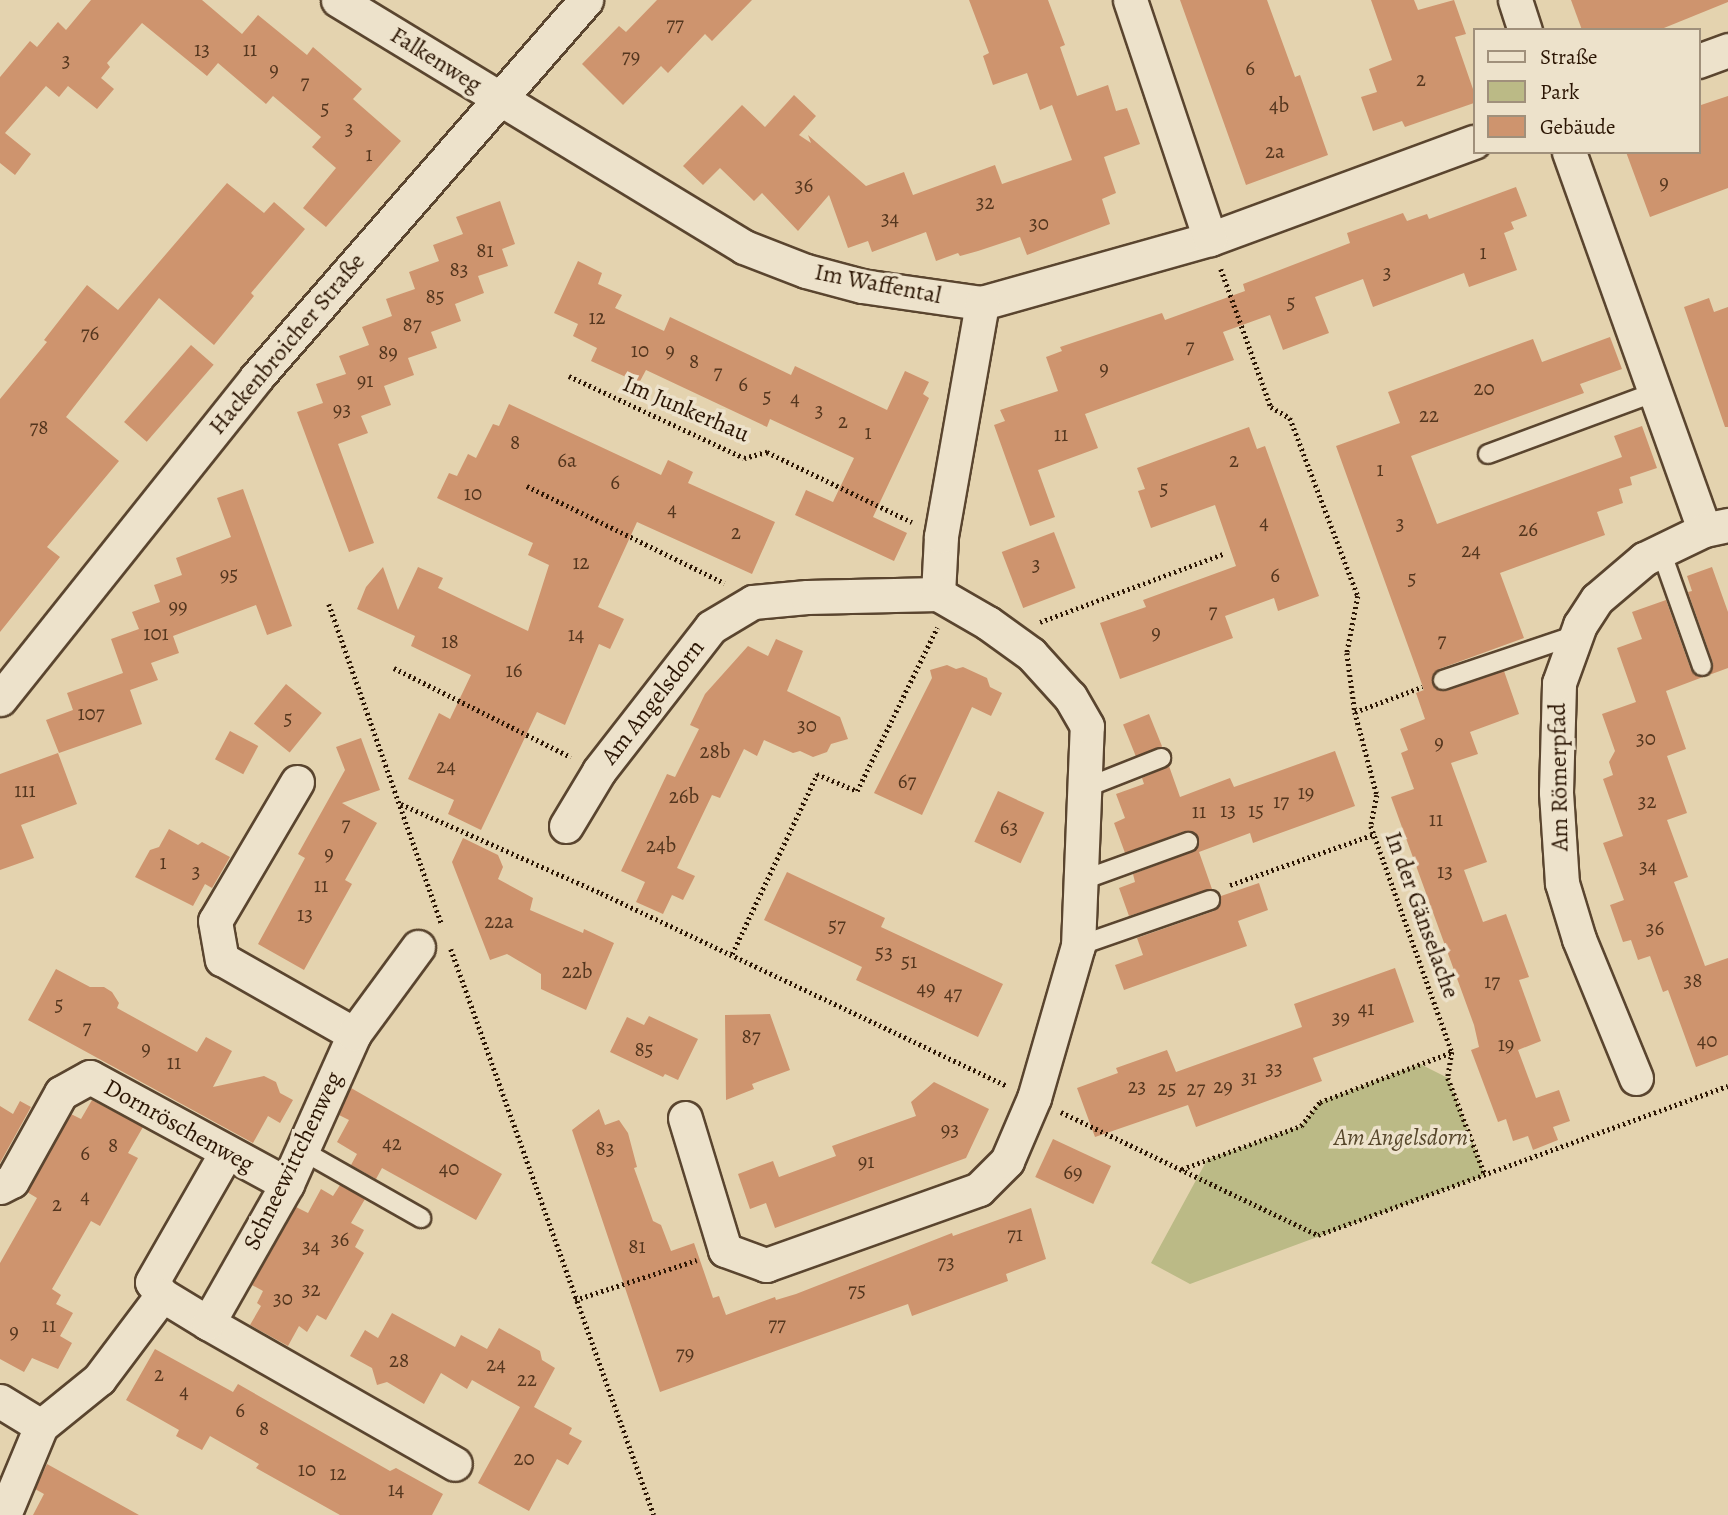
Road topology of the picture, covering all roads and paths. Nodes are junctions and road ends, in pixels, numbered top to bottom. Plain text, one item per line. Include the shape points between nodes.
1 (338, 0) edge
2 (586, 0) edge
3 (1130, 0) edge
4 (1515, 0) edge
5 (1524, 28) edge
6 (1728, 50) edge
7 (1700, 60) edge
8 (498, 98) junction
9 (1472, 143) edge
10 (1570, 154) edge
11 (1210, 239) junction
12 (982, 303) junction
13 (569, 376) dead end
14 (1656, 392) junction
15 (1488, 454) dead end
16 (527, 486) dead end
17 (1716, 527) edge
18 (941, 536) junction
19 (1661, 551) junction
20 (1223, 554) dead end
21 (945, 597) junction
22 (761, 601) junction
23 (329, 604) dead end
24 (1004, 635) junction
25 (1576, 635) junction
26 (1702, 667) dead end
27 (394, 668) dead end
28 (1443, 680) joint
29 (0, 699) edge
30 (1355, 712) junction
31 (1161, 758) dead end
32 (599, 771) junction
33 (297, 782) dead end
34 (1084, 788) junction
35 (401, 804) junction
36 (566, 826) dead end
37 (1375, 834) junction
38 (1188, 842) dead end
39 (1080, 881) junction
40 (1210, 900) joint
41 (437, 941) junction
42 (1079, 946) junction
43 (732, 954) junction
44 (354, 1034) junction
45 (1452, 1052) junction
46 (1636, 1078) dead end
47 (1728, 1086) edge
48 (1034, 1098) junction
49 (685, 1118) dead end
50 (303, 1151) junction
51 (226, 1153) junction
52 (1182, 1169) junction
53 (1485, 1175) junction
54 (287, 1184) junction
55 (0, 1187) edge
56 (421, 1218) dead end
57 (725, 1250) junction
58 (162, 1295) junction
59 (575, 1300) junction
60 (208, 1323) junction
61 (0, 1401) edge
62 (41, 1426) junction
63 (455, 1464) dead end
64 (4, 1515) edge
65 (654, 1515) edge

1 - 8 street, Falkenweg
2 - 8 street, Hackenbroicher Straße
3 - 11 street
4 - 5 street
6 - 7 street
8 - 12 street, Im Waffental via 744,247 863,286
8 - 29 street, Hackenbroicher Straße via 256,378
9 - 11 street, Im Waffental
10 - 14 street, Am Römerpfad
11 - 12 street, Im Waffental
11 - 30 path, In der Gänselache via 1271,407 1290,418 1358,596 1347,653
12 - 18 street
13 - 18 path, Im Junkerhau via 744,458 767,452
14 - 15 lane
14 - 17 street, Am Römerpfad
16 - 22 path
17 - 19 street, Am Römerpfad
18 - 21 street
19 - 25 street, Am Römerpfad via 1644,559 1597,599
19 - 26 lane
20 - 24 path
21 - 22 street, Am Angelsdorn
21 - 24 street
21 - 43 path via 857,791 817,774
22 - 32 street, Am Angelsdorn via 711,627
23 - 35 path
24 - 34 street via 1031,654 1070,697 1087,726
25 - 28 lane
25 - 46 street, Am Römerpfad via 1559,683 1556,792 1562,883 1579,939
27 - 32 path
28 - 30 path
30 - 37 path, In der Gänselache via 1377,795 1371,826
31 - 34 lane
32 - 36 street, Am Angelsdorn
33 - 44 street via 215,921 222,959
34 - 39 street
35 - 41 path
35 - 43 path
37 - 40 path via 1231,885
37 - 45 path, In der Gänselache
38 - 39 lane
39 - 42 street
40 - 42 lane
41 - 44 street, Schneewittchenweg
41 - 59 path
42 - 48 street
43 - 48 path
44 - 50 street, Schneewittchenweg
45 - 52 path via 1320,1102 1301,1126
45 - 53 path via 1448,1078
47 - 53 path
48 - 52 path
48 - 57 street via 1007,1161 979,1189 766,1265
49 - 57 street
50 - 54 street, Schneewittchenweg
50 - 56 lane
51 - 54 street, Dornröschenweg
51 - 55 street, Dornröschenweg via 90,1077 61,1093 12,1181
51 - 58 street via 152,1282
52 - 53 path via 1318,1236
54 - 60 street, Schneewittchenweg
57 - 59 path
58 - 60 street
58 - 62 street via 99,1379
59 - 65 path
60 - 63 street
61 - 62 street
62 - 64 street

